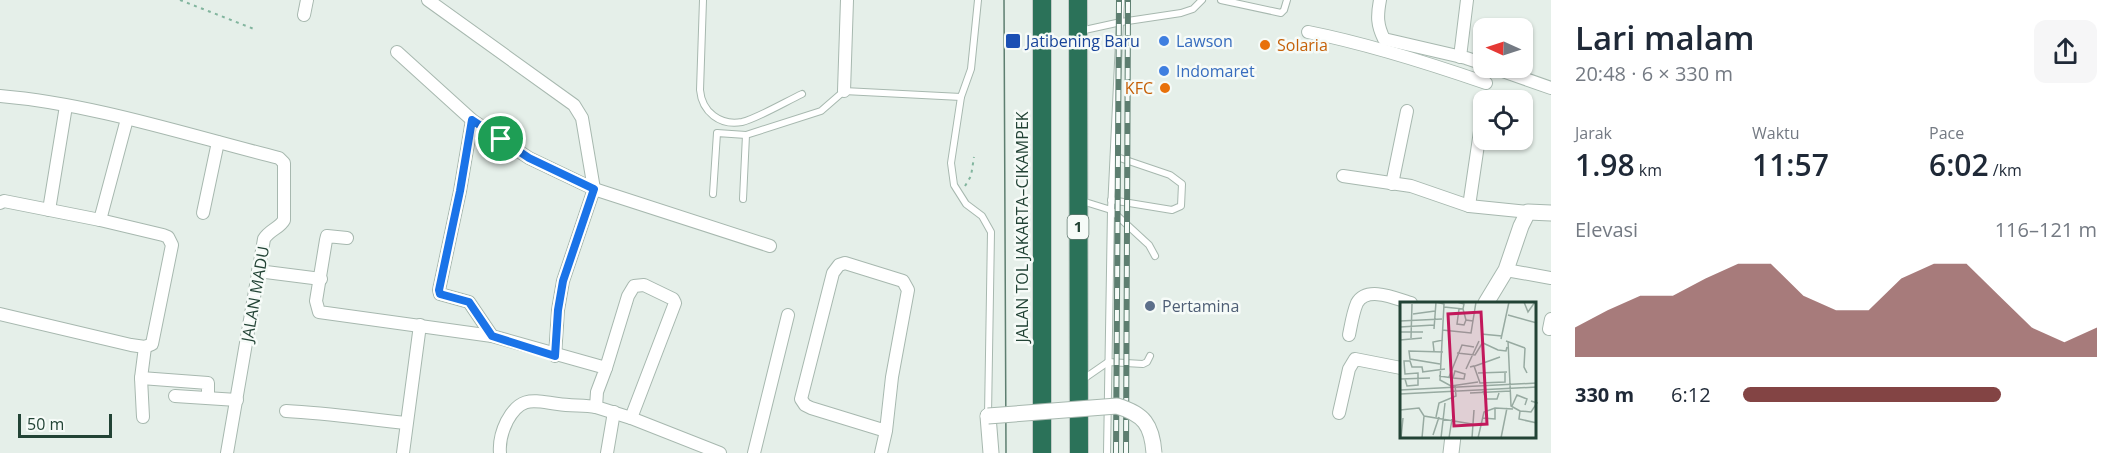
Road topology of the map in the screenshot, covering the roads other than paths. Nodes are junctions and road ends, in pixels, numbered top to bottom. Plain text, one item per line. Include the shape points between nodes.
1 (307, 0) edge
2 (703, 0) edge
3 (847, 0) edge
4 (978, 0) edge
5 (1042, 0) edge
6 (1078, 0) edge
7 (1121, 0) edge
8 (1202, 0) edge
9 (1221, 0) edge
10 (1287, 0) edge
11 (1380, 0) edge
12 (1467, 0) edge
13 (432, 1) edge
14 (304, 15) dead end
15 (1121, 22) junction
16 (1078, 31) junction
17 (1308, 32) dead end
18 (397, 52) dead end
19 (1460, 57) junction
20 (1473, 61) edge
21 (1487, 78) edge
22 (1522, 78) edge
23 (1486, 83) junction
24 (1551, 88) edge
25 (1485, 90) edge
26 (844, 91) junction
27 (802, 94) dead end
28 (0, 96) edge
29 (961, 97) junction
30 (66, 106) junction
31 (1407, 111) dead end
32 (127, 119) junction
33 (472, 120) junction
34 (746, 135) junction
35 (218, 142) junction
36 (1477, 150) edge
37 (1114, 156) junction
38 (1343, 176) dead end
39 (1392, 184) junction
40 (594, 189) junction
41 (713, 194) dead end
42 (743, 199) dead end
43 (1078, 200) junction
44 (1112, 200) junction
45 (0, 202) edge
46 (1469, 206) junction
47 (49, 210) junction
48 (1111, 210) junction
49 (1528, 212) junction
50 (203, 213) dead end
51 (1551, 213) edge
52 (99, 220) junction
53 (347, 238) dead end
54 (770, 246) dead end
55 (1155, 256) dead end
56 (1506, 270) junction
57 (258, 271) junction
58 (1551, 278) edge
59 (321, 279) junction
60 (1407, 302) edge
61 (1487, 302) edge
62 (0, 314) edge
63 (788, 315) dead end
64 (420, 325) junction
65 (1348, 335) dead end
66 (492, 336) junction
67 (145, 347) junction
68 (555, 356) junction
69 (1150, 356) dead end
70 (1108, 362) junction
71 (606, 368) junction
72 (1400, 368) edge
73 (141, 378) junction
74 (1079, 382) junction
75 (175, 396) dead end
76 (208, 398) junction
77 (237, 400) junction
78 (596, 407) junction
79 (286, 411) dead end
80 (614, 412) junction
81 (1339, 413) dead end
82 (988, 416) junction
83 (143, 417) dead end
84 (631, 418) junction
85 (406, 423) junction
86 (886, 431) junction
87 (1453, 438) edge
88 (227, 453) edge
89 (403, 453) edge
90 (500, 453) edge
91 (607, 453) edge
92 (720, 453) edge
93 (754, 453) edge
94 (881, 453) edge
95 (991, 453) edge
96 (1042, 453) edge
97 (1079, 453) edge
98 (1107, 453) edge
99 (1154, 453) edge
100 (1451, 453) edge

1 - 14 street
2 - 27 lane via 700,90 712,116 721,122 743,122
3 - 26 street
4 - 29 lane via 971,69
5 - 96 highway, JALAN TOL JAKARTA–CIKAMPEK
6 - 16 highway, 1
7 - 15 lane
8 - 15 lane via 1181,13
9 - 10 lane via 1281,13
11 - 19 street via 1378,28 1384,39
12 - 19 street
13 - 40 street via 574,105 582,118
15 - 16 lane
15 - 37 lane
16 - 43 highway, 1
17 - 23 street via 1416,59
18 - 33 street
19 - 20 street
21 - 23 street
22 - 24 street
23 - 25 street
26 - 29 lane
26 - 34 lane via 821,111
28 - 30 street, JALAN MADU
29 - 82 lane via 951,164 954,185 991,232
30 - 32 street, JALAN MADU
30 - 47 street
31 - 39 street
32 - 35 street, JALAN MADU
32 - 52 street
33 - 40 street via 529,158
33 - 66 street via 439,290 446,297 469,302
34 - 41 lane via 717,133
34 - 42 lane
35 - 50 street
35 - 57 street, JALAN MADU via 279,158 284,163 284,220 267,233
36 - 46 street
37 - 44 lane
37 - 44 lane via 1170,175 1182,183 1183,195 1181,206 1172,210
38 - 39 street
39 - 46 street via 1411,186
40 - 54 street
40 - 68 street via 563,281
43 - 48 lane
43 - 74 highway, 1
44 - 48 lane
45 - 47 street
46 - 49 street
47 - 52 street
48 - 55 lane via 1149,245
48 - 70 lane
49 - 51 street
49 - 56 street
52 - 67 street via 163,235 172,245 154,341
53 - 59 street via 327,236
56 - 58 street
56 - 61 street
57 - 59 street
57 - 77 street, JALAN MADU
59 - 64 street via 316,301 319,312
60 - 65 street via 1377,294 1365,296 1358,300
62 - 67 street
63 - 93 street
64 - 66 street
64 - 85 street
66 - 68 street
67 - 73 street
68 - 71 street
69 - 70 lane via 1143,364
70 - 74 lane
70 - 98 lane
71 - 78 street
71 - 84 street via 633,286 644,285 673,299 675,303
72 - 81 street via 1355,359
73 - 76 street via 208,383
73 - 83 street
74 - 97 highway, 1
75 - 76 street
76 - 77 street
77 - 88 street, JALAN MADU
78 - 80 street
78 - 90 street via 532,400 522,403 505,426
79 - 85 street
80 - 84 street
80 - 91 street
82 - 95 street
82 - 99 street, bridge via 1117,406 1134,411 1144,421 1153,436
84 - 92 street
85 - 89 street
86 - 86 street via 908,290 903,281 845,263 833,273 801,399 811,408
86 - 94 street
87 - 100 street

